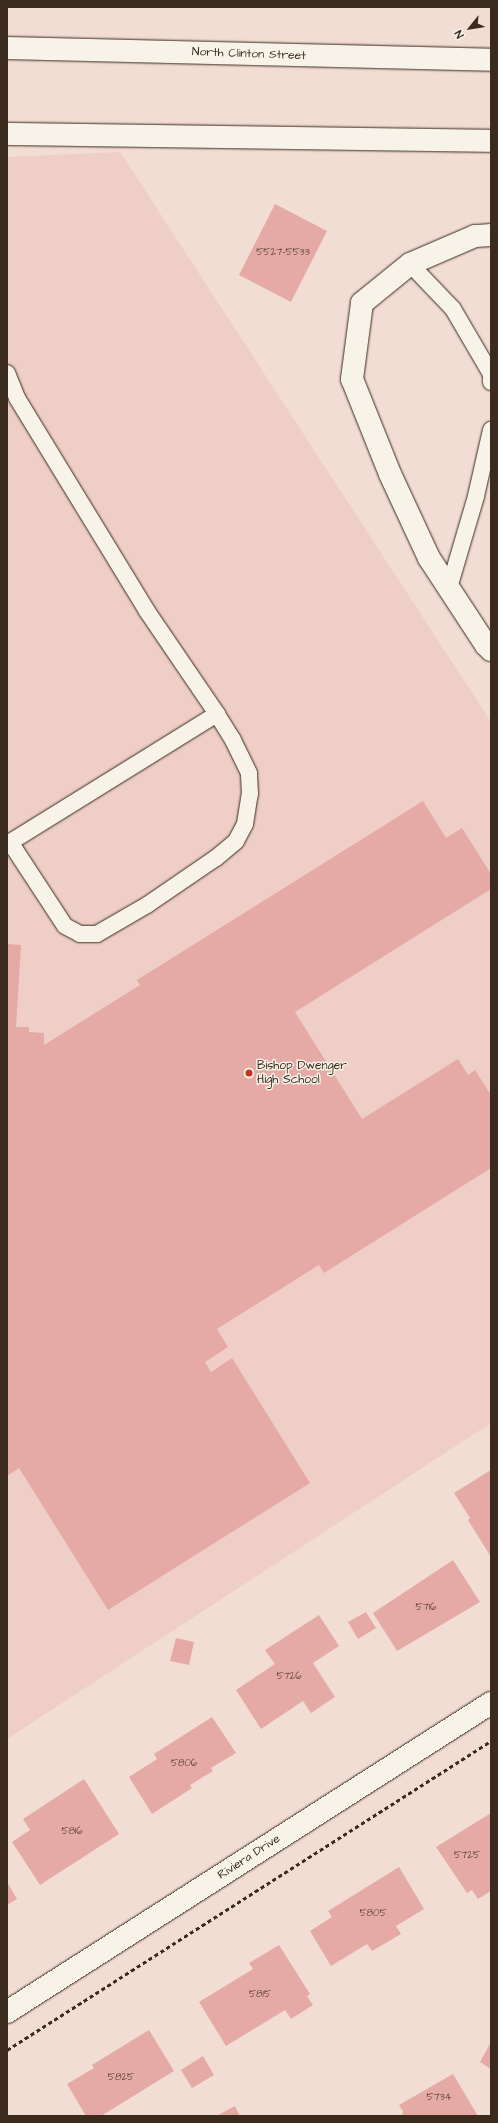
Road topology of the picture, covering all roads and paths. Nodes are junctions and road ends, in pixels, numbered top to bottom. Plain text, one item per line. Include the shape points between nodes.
1 (7, 48) edge
2 (491, 60) edge
3 (7, 134) edge
4 (491, 141) edge
5 (491, 234) edge
6 (410, 264) junction
7 (7, 373) edge
8 (491, 382) edge
9 (491, 430) edge
10 (449, 588) junction
11 (491, 650) edge
12 (217, 714) junction
13 (9, 843) edge
14 (491, 1703) edge
15 (491, 1741) edge
16 (7, 2012) edge
17 (7, 2050) edge

1 - 2 street, North Clinton Street
3 - 4 street
5 - 6 street via 476,236
6 - 8 lane via 454,309 491,374
6 - 10 street via 362,303 352,379 429,558
7 - 12 lane via 17,398 147,611
9 - 10 lane via 476,496
10 - 11 street
12 - 13 lane
12 - 13 lane via 234,740 249,773 250,794 245,824 236,840 216,858 147,905 97,934 80,934 64,926
14 - 16 street, Riviera Drive
15 - 17 path

